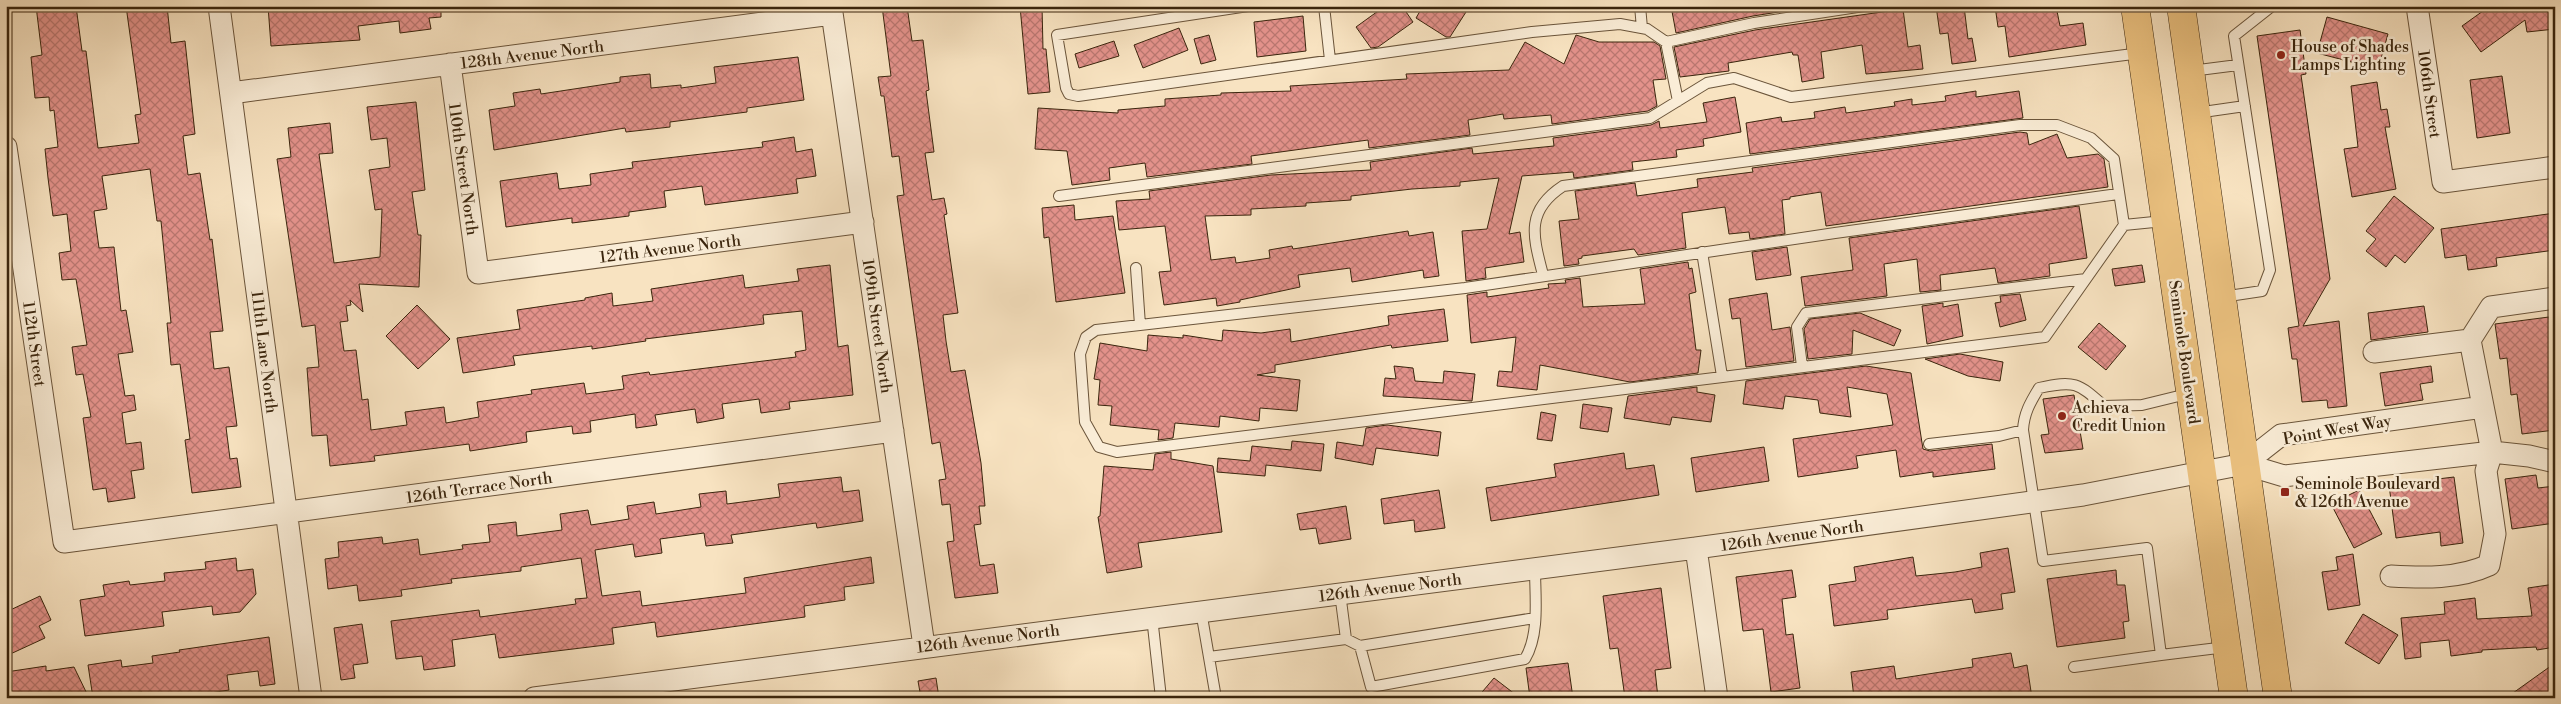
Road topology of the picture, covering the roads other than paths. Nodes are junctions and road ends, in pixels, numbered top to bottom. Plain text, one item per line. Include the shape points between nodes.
1 (219, 6) edge
2 (1248, 6) edge
3 (1324, 6) edge
4 (1640, 6) edge
5 (1864, 6) edge
6 (2135, 6) edge
7 (2181, 6) edge
8 (2272, 6) edge
9 (2417, 6) edge
10 (832, 10) edge
11 (1642, 28) junction
12 (1666, 42) junction
13 (2142, 53) junction
14 (1330, 60) junction
15 (450, 64) junction
16 (2238, 65) junction
17 (2190, 71) junction
18 (231, 93) junction
19 (1678, 102) junction
20 (2245, 106) junction
21 (2195, 113) junction
22 (6, 147) edge
23 (2555, 167) edge
24 (2118, 194) junction
25 (1059, 196) dead end
26 (2166, 221) junction
27 (863, 222) junction
28 (2124, 225) junction
29 (1702, 252) junction
30 (1136, 268) dead end
31 (478, 273) joint
32 (1542, 275) junction
33 (2086, 279) junction
34 (2221, 297) junction
35 (2555, 298) edge
36 (1140, 325) junction
37 (2470, 340) junction
38 (2374, 352) dead end
39 (1802, 366) junction
40 (1722, 376) junction
41 (2191, 393) junction
42 (2483, 407) junction
43 (2023, 430) junction
44 (893, 431) junction
45 (1929, 444) dead end
46 (2492, 452) junction
47 (2555, 462) edge
48 (2244, 464) junction
49 (2202, 472) junction
50 (2034, 502) junction
51 (286, 513) junction
52 (64, 542) joint
53 (1696, 548) junction
54 (1535, 568) junction
55 (2391, 576) dead end
56 (1340, 593) junction
57 (1201, 611) junction
58 (1152, 617) junction
59 (1535, 618) junction
60 (1346, 639) junction
61 (924, 646) junction
62 (1360, 646) junction
63 (2227, 647) junction
64 (2160, 655) junction
65 (1209, 657) junction
66 (2074, 667) dead end
67 (311, 698) edge
68 (534, 698) edge
69 (1161, 698) edge
70 (1216, 698) edge
71 (1717, 698) edge
72 (2234, 698) edge
73 (2278, 698) edge

1 - 18 street, 111th Lane North
2 - 14 lane via 1057,35 1066,88 1070,94 1078,96
3 - 14 lane
4 - 11 lane
5 - 12 lane via 1754,23
6 - 13 main road, Seminole Boulevard
7 - 17 main road
8 - 16 lane via 2234,36
9 - 23 street, 106th Street via 2443,182
10 - 15 street, 128th Avenue North
10 - 27 street, 109th Street North
11 - 12 lane
11 - 14 lane via 1620,24 1532,32
12 - 19 lane
13 - 19 lane via 1792,97 1734,78 1707,84
13 - 26 main road, Seminole Boulevard
15 - 18 street, 128th Avenue North
15 - 31 street, 110th Street North
16 - 17 lane
16 - 20 lane
17 - 21 main road
18 - 51 street, 111th Lane North
19 - 25 lane via 1650,118
20 - 21 lane
20 - 34 lane via 2270,270 2262,291
21 - 34 main road
22 - 52 street, 112th Street
24 - 28 lane
24 - 29 lane
24 - 32 lane via 2114,159 2091,138 2057,125 2020,125 1563,186 1548,196 1538,210 1533,234
26 - 28 lane
26 - 41 main road, Seminole Boulevard
27 - 31 street, 127th Avenue North
27 - 44 street, 109th Street North
28 - 33 lane
29 - 32 lane
29 - 40 lane
30 - 36 lane
32 - 36 lane via 1466,288
33 - 39 lane via 2044,337
33 - 39 lane via 1806,313 1797,327
34 - 48 main road
35 - 37 street via 2491,307
36 - 40 lane via 1096,330 1086,337 1080,354 1085,422 1099,446 1116,452
37 - 38 street
37 - 42 street
39 - 40 lane
41 - 43 lane via 2142,406 2104,406 2074,383 2039,388 2027,407
41 - 49 main road, Seminole Boulevard
42 - 46 street
42 - 48 street, Point West Way via 2281,435
43 - 45 lane
43 - 50 lane
44 - 51 street, 126th Terrace North
44 - 61 street, 109th Street North
46 - 47 street
46 - 48 street via 2284,476
46 - 55 street via 2486,471 2495,534 2489,565 2427,578
48 - 49 street, 126th Avenue North
48 - 73 main road
49 - 50 street, 126th Avenue North
49 - 63 main road, Seminole Boulevard
50 - 53 street, 126th Avenue North
50 - 64 lane via 2043,561 2147,548
51 - 52 street, 126th Terrace North
51 - 67 street, 111th Lane North
53 - 54 street, 126th Avenue North
53 - 71 street
54 - 56 street, 126th Avenue North
54 - 59 lane
56 - 57 street, 126th Avenue North
56 - 60 lane
57 - 58 street, 126th Avenue North
57 - 65 lane
58 - 61 street, 126th Avenue North
58 - 69 lane
59 - 62 lane
59 - 62 lane via 1529,651 1524,659 1371,687
60 - 62 lane
60 - 65 lane
61 - 68 street, 126th Avenue North
63 - 64 lane
63 - 72 main road, Seminole Boulevard
64 - 66 lane
65 - 70 lane

